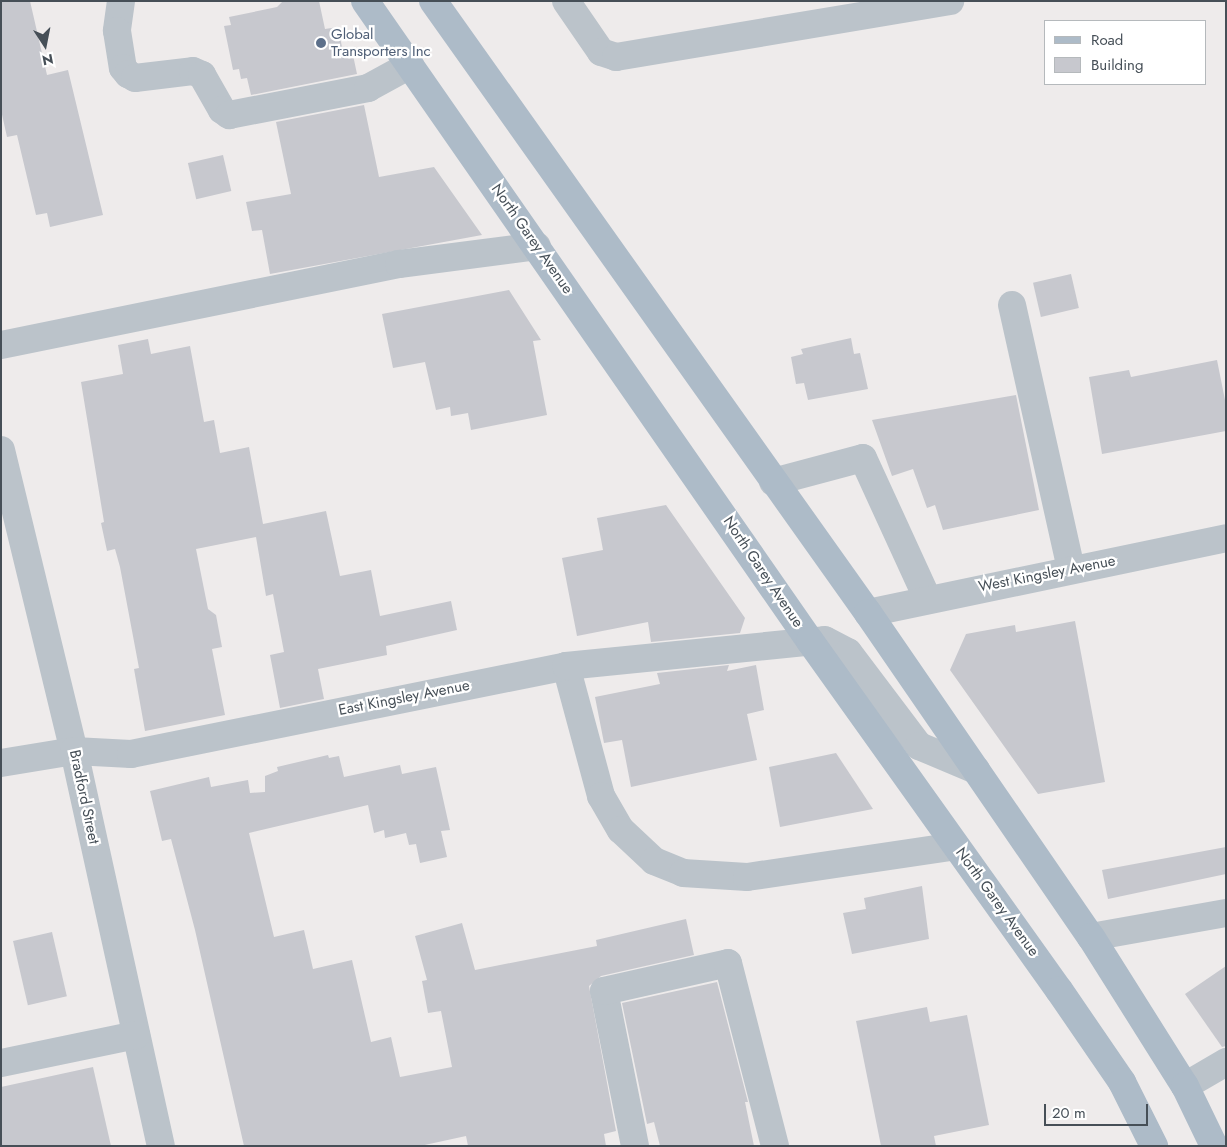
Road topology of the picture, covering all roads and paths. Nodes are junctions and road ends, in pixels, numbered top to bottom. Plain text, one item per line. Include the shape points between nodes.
1 (120, 1) edge
2 (365, 1) edge
3 (433, 1) edge
4 (566, 1) edge
5 (950, 1) edge
6 (410, 65) junction
7 (537, 246) junction
8 (1012, 305) dead end
9 (1, 345) edge
10 (2, 457) edge
11 (772, 482) junction
12 (1226, 538) edge
13 (1071, 569) junction
14 (927, 598) junction
15 (868, 613) junction
16 (810, 641) junction
17 (566, 666) junction
18 (74, 750) junction
19 (1, 763) edge
20 (976, 770) junction
21 (956, 846) junction
22 (1226, 914) edge
23 (1091, 937) junction
24 (136, 1035) junction
25 (1226, 1062) edge
26 (1, 1063) edge
27 (1186, 1086) junction
28 (161, 1146) edge
29 (635, 1146) edge
30 (775, 1146) edge
31 (1154, 1146) edge
32 (1214, 1146) edge

1 - 6 street via 117,31 123,68 128,74 135,78 193,71 202,75 222,110 230,115 368,88
2 - 6 main road, North Garey Avenue
3 - 11 main road
4 - 5 street via 601,52 616,57
6 - 7 main road, North Garey Avenue
7 - 9 street via 399,264
7 - 16 main road, North Garey Avenue
8 - 13 street
10 - 18 street, Bradford Street
11 - 14 street via 863,458
11 - 15 main road
12 - 13 street, West Kingsley Avenue
13 - 14 street, West Kingsley Avenue
14 - 15 street, West Kingsley Avenue
15 - 20 main road
16 - 17 street, East Kingsley Avenue
16 - 20 street, East Kingsley Avenue via 838,644 848,652 919,746
16 - 21 main road, North Garey Avenue
17 - 18 street, East Kingsley Avenue via 130,754
17 - 21 street via 601,796 621,830 654,861 683,873 747,876
18 - 19 street, East Kingsley Avenue
18 - 24 street, Bradford Street
20 - 23 main road
21 - 31 main road, North Garey Avenue via 1122,1082
22 - 23 street
23 - 27 main road
24 - 26 street
24 - 28 street, Bradford Street
25 - 27 street
27 - 32 main road
29 - 30 street via 604,991 728,963

